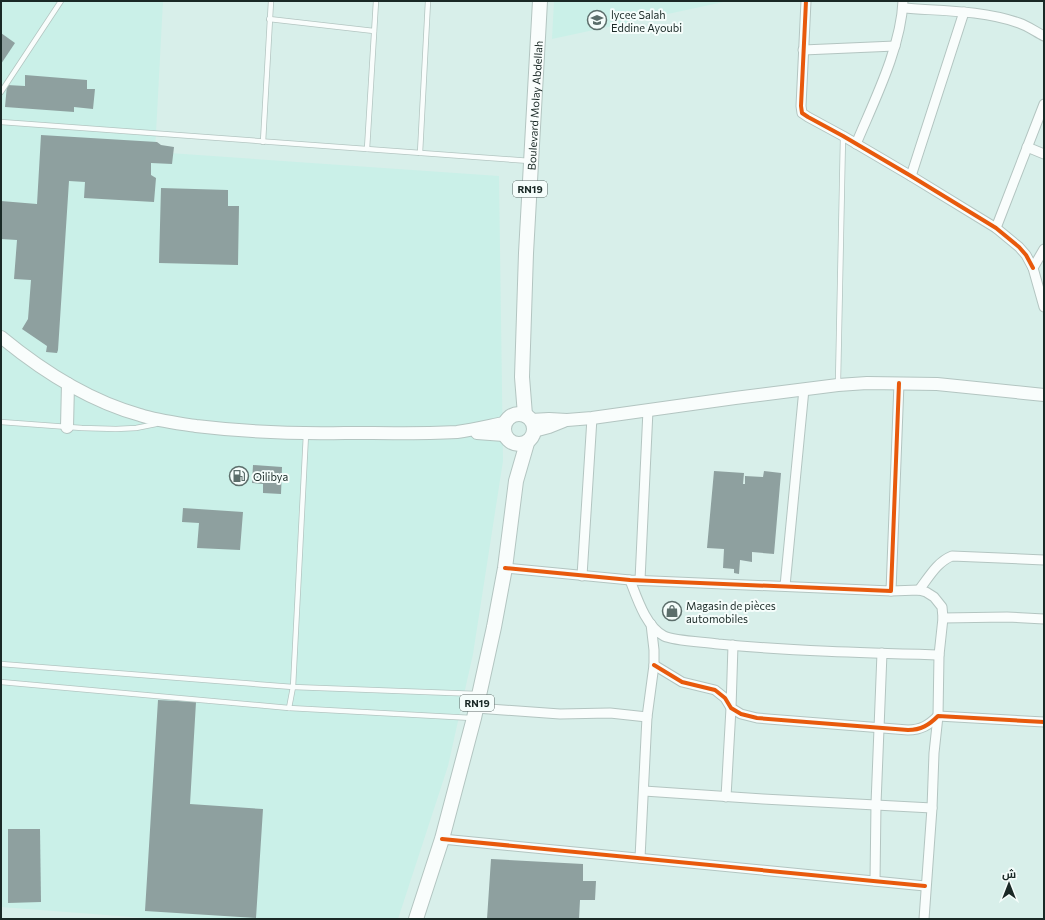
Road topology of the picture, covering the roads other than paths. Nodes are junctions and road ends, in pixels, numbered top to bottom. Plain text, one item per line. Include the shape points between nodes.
1 (61, 1) edge
2 (271, 1) edge
3 (376, 1) edge
4 (428, 1) edge
5 (540, 1) edge
6 (806, 1) edge
7 (903, 4) edge
8 (964, 12) junction
9 (269, 19) junction
10 (374, 31) junction
11 (1044, 36) edge
12 (895, 46) junction
13 (803, 50) junction
14 (1, 92) edge
15 (1044, 104) edge
16 (1, 122) edge
17 (843, 136) junction
18 (263, 142) junction
19 (856, 144) junction
20 (1027, 147) junction
21 (367, 149) junction
22 (420, 153) junction
23 (1044, 154) edge
24 (531, 162) junction
25 (911, 176) junction
26 (996, 228) junction
27 (1044, 249) edge
28 (1033, 268) junction
29 (1044, 307) edge
30 (1, 337) edge
31 (522, 377) junction
32 (899, 382) junction
33 (68, 384) junction
34 (838, 385) junction
35 (804, 390) junction
36 (1044, 395) edge
37 (648, 410) junction
38 (592, 418) junction
39 (1, 422) edge
40 (165, 422) junction
41 (530, 422) junction
42 (67, 427) junction
43 (508, 429) junction
44 (306, 434) junction
45 (527, 443) junction
46 (516, 481) junction
47 (1044, 560) edge
48 (505, 568) junction
49 (582, 576) junction
50 (630, 580) junction
51 (640, 580) junction
52 (785, 586) junction
53 (919, 590) junction
54 (891, 592) junction
55 (943, 618) junction
56 (1044, 619) edge
57 (651, 624) junction
58 (733, 645) junction
59 (882, 653) junction
60 (939, 655) junction
61 (1, 664) edge
62 (654, 665) junction
63 (1, 682) edge
64 (292, 687) junction
65 (479, 694) junction
66 (289, 708) junction
67 (731, 708) junction
68 (475, 713) junction
69 (938, 716) junction
70 (647, 717) junction
71 (1044, 722) edge
72 (878, 728) junction
73 (644, 790) junction
74 (726, 796) junction
75 (876, 804) junction
76 (932, 808) junction
77 (442, 839) junction
78 (640, 858) junction
79 (875, 881) junction
80 (925, 886) junction
81 (416, 919) edge
82 (924, 919) edge

1 - 14 lane
2 - 9 lane
3 - 10 lane
4 - 22 lane
5 - 24 main road, Boulevard Molay Abdellah / RN19
6 - 13 street
7 - 8 street
7 - 12 street
8 - 11 street via 1020,24
8 - 25 street
9 - 10 lane
9 - 18 lane
10 - 21 lane
12 - 13 street
12 - 19 street
13 - 17 street via 802,113
15 - 20 street
16 - 18 lane
17 - 19 street
17 - 34 lane
18 - 21 lane
19 - 25 street
20 - 23 street
20 - 26 street
21 - 22 lane
22 - 24 lane
24 - 31 main road, Boulevard Molay Abdellah / RN19
25 - 26 street
26 - 28 street via 1020,247
27 - 28 street
28 - 29 street
30 - 33 main road
31 - 41 main road, RN19
31 - 43 main road, RN19
32 - 34 main road
32 - 36 main road
32 - 54 street
33 - 40 main road via 109,404
33 - 42 main road
34 - 35 main road
35 - 37 main road
35 - 52 street
37 - 38 main road
37 - 51 street
38 - 41 main road via 567,420 549,427
38 - 49 street
39 - 42 lane
40 - 42 lane via 136,428
40 - 44 main road via 224,430
41 - 43 main road via 520,414
41 - 45 main road, RN19 via 530,440
43 - 44 main road
43 - 45 main road via 522,444
43 - 46 main road, RN19
44 - 64 lane
45 - 46 main road, RN19
46 - 48 main road, RN19
47 - 53 street via 952,556 938,565
48 - 49 street
48 - 65 main road, RN19
49 - 50 street
50 - 51 street
50 - 57 street via 640,607
51 - 52 street
52 - 54 street
53 - 54 street
53 - 55 street via 934,597 942,607
55 - 56 street
55 - 60 street
57 - 58 street via 664,636
57 - 62 street
58 - 59 street
58 - 67 street
59 - 60 street
59 - 72 street
60 - 69 street
61 - 64 lane
62 - 67 street via 682,682 715,690 725,698
62 - 70 street
63 - 66 lane
64 - 65 lane
64 - 66 lane
65 - 68 main road, RN19
66 - 68 lane
67 - 72 street via 741,714 757,718
67 - 74 street
68 - 70 street via 610,713
68 - 77 main road, RN19
69 - 71 street
69 - 72 street via 916,730
69 - 76 street
70 - 73 street
72 - 75 street
73 - 74 street
73 - 78 street
74 - 75 street
75 - 76 street
75 - 79 street
76 - 80 street
77 - 78 street
77 - 81 main road, RN19
78 - 79 street
79 - 80 street
80 - 82 street

